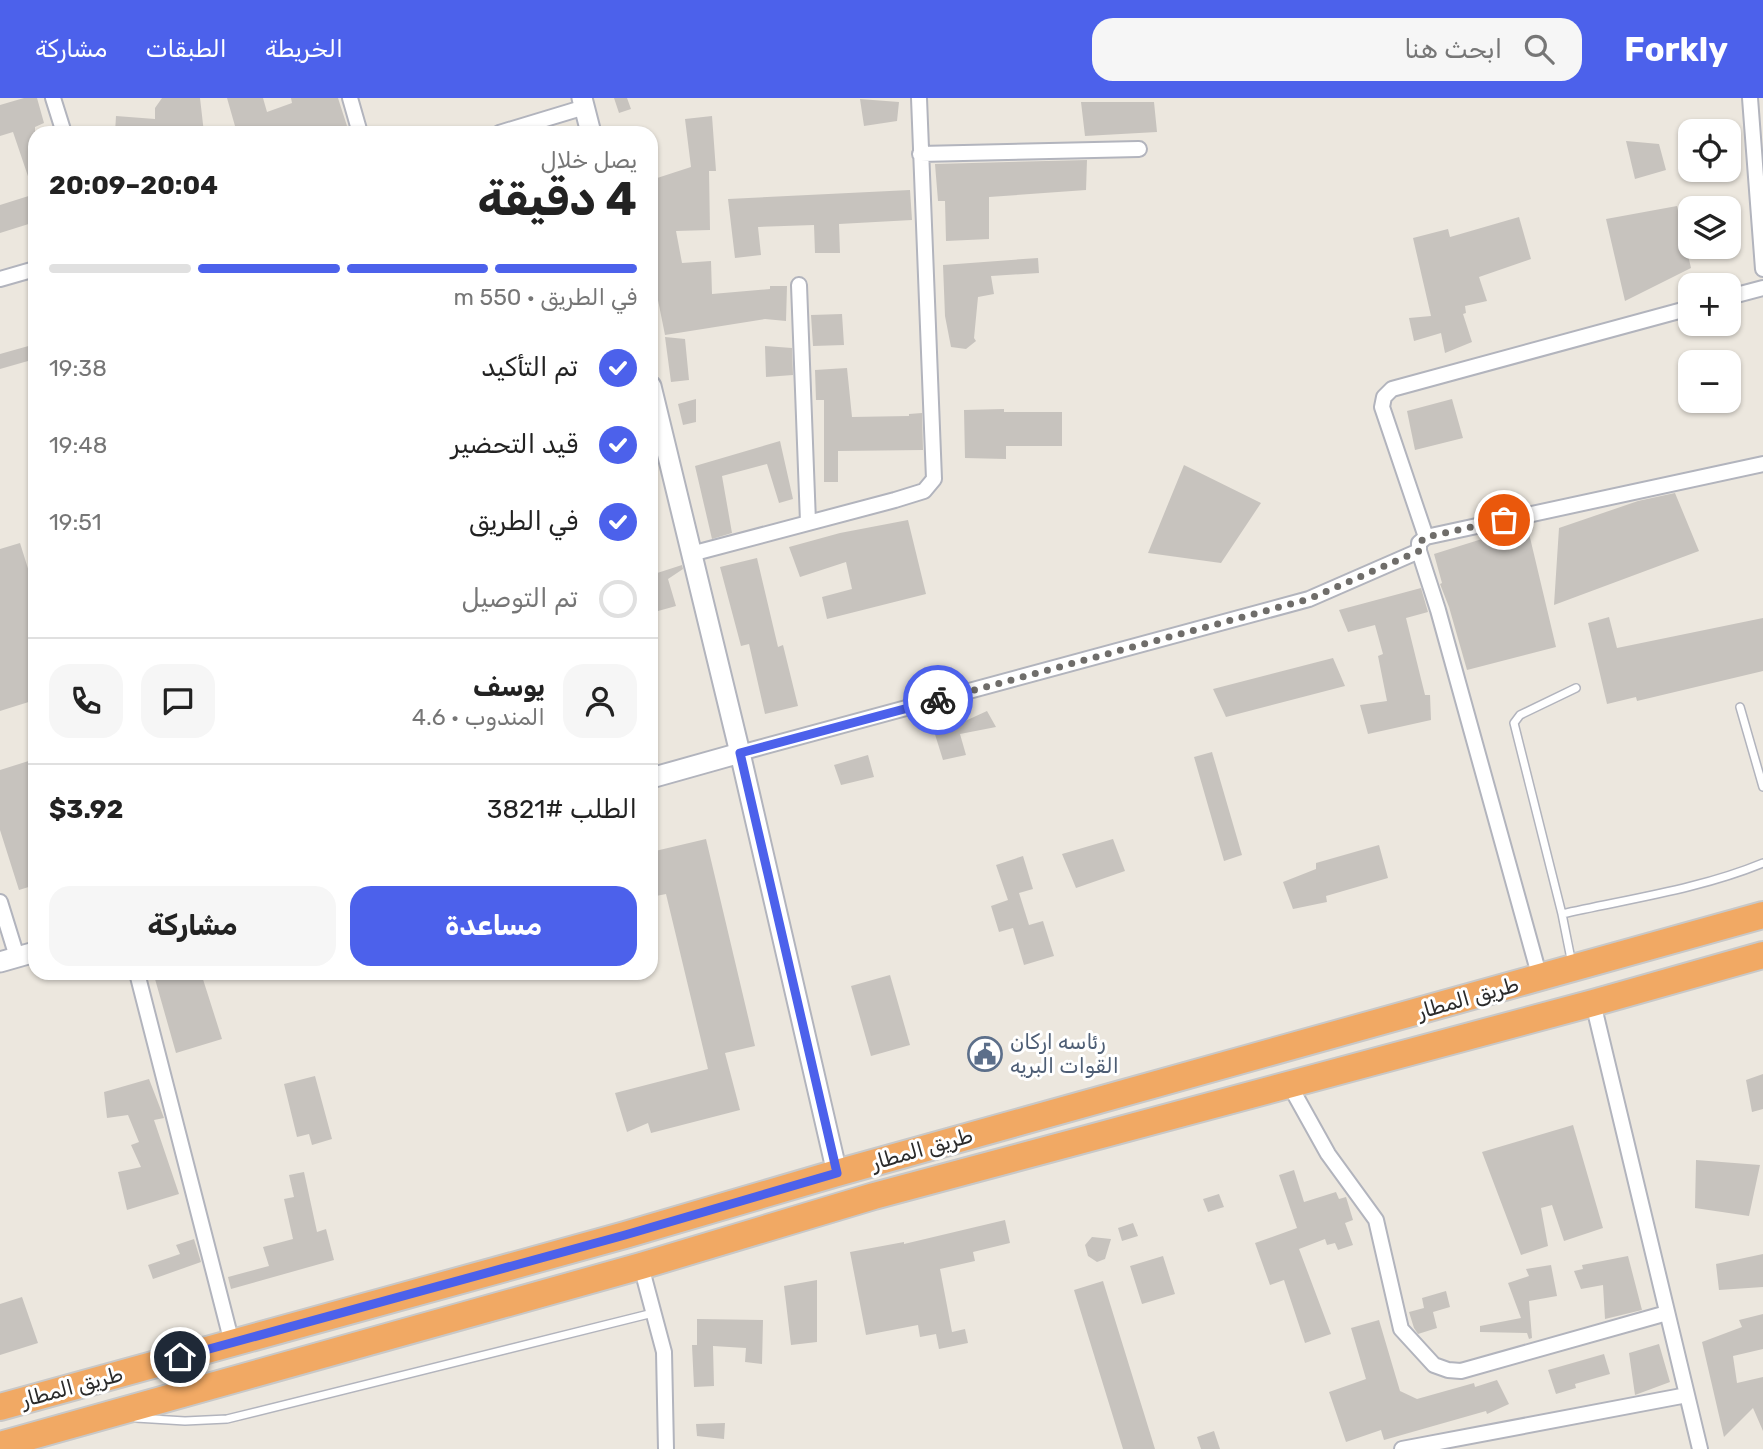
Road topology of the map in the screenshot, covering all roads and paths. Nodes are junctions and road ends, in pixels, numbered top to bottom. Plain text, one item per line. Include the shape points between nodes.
1 (53, 98) edge
2 (350, 98) edge
3 (919, 98) edge
4 (1750, 98) edge
5 (583, 103) edge
6 (62, 126) edge
7 (358, 126) edge
8 (519, 126) edge
9 (589, 126) edge
10 (1139, 149) dead end
11 (920, 155) junction
12 (1763, 269) edge
13 (28, 271) edge
14 (0, 279) edge
15 (799, 285) dead end
16 (1763, 288) edge
17 (1741, 294) edge
18 (1678, 311) edge
19 (658, 415) edge
20 (1763, 464) edge
21 (808, 522) junction
22 (1426, 537) junction
23 (1419, 551) junction
24 (691, 554) junction
25 (1576, 688) dead end
26 (1740, 707) dead end
27 (740, 753) junction
28 (658, 776) edge
29 (1763, 787) edge
30 (1763, 863) edge
31 (0, 902) edge
32 (1562, 914) junction
33 (1763, 915) edge
34 (1763, 955) edge
35 (17, 957) edge
36 (1573, 968) junction
37 (1539, 978) junction
38 (139, 980) edge
39 (1593, 1003) junction
40 (1289, 1084) junction
41 (837, 1173) junction
42 (641, 1266) junction
43 (654, 1313) junction
44 (1667, 1313) junction
45 (232, 1343) junction
46 (1687, 1395) junction
47 (0, 1407) edge
48 (107, 1416) junction
49 (0, 1445) edge
50 (666, 1449) edge
51 (1402, 1449) edge
52 (1700, 1449) edge

1 - 6 street
2 - 7 street
3 - 11 street
4 - 12 street
5 - 8 street
5 - 9 street
10 - 11 street
11 - 21 street via 933,479 924,491
13 - 14 street
15 - 21 street
16 - 17 street
18 - 22 street via 1392,389 1382,407
19 - 24 street
20 - 22 street
21 - 24 street
22 - 23 street via 1419,543
23 - 27 street via 1309,599
23 - 37 street
24 - 27 street
25 - 32 lane via 1520,715 1514,723
26 - 29 lane
27 - 28 street
27 - 41 street
30 - 32 lane
31 - 35 street
32 - 36 lane
33 - 36 highway, طريق المطار
34 - 39 highway, طريق المطار
36 - 37 highway, طريق المطار
37 - 41 highway, طريق المطار
38 - 45 street
39 - 40 highway, طريق المطار
39 - 44 street
40 - 42 highway, طريق المطار via 874,1196
40 - 44 street via 1328,1154 1376,1220 1401,1329 1434,1365 1461,1371
41 - 45 highway, طريق المطار
42 - 43 street
42 - 48 highway, طريق المطار
43 - 48 lane via 228,1419
43 - 50 street via 664,1352
44 - 46 street
45 - 47 highway, طريق المطار
46 - 51 street
46 - 52 street
48 - 49 highway, طريق المطار

